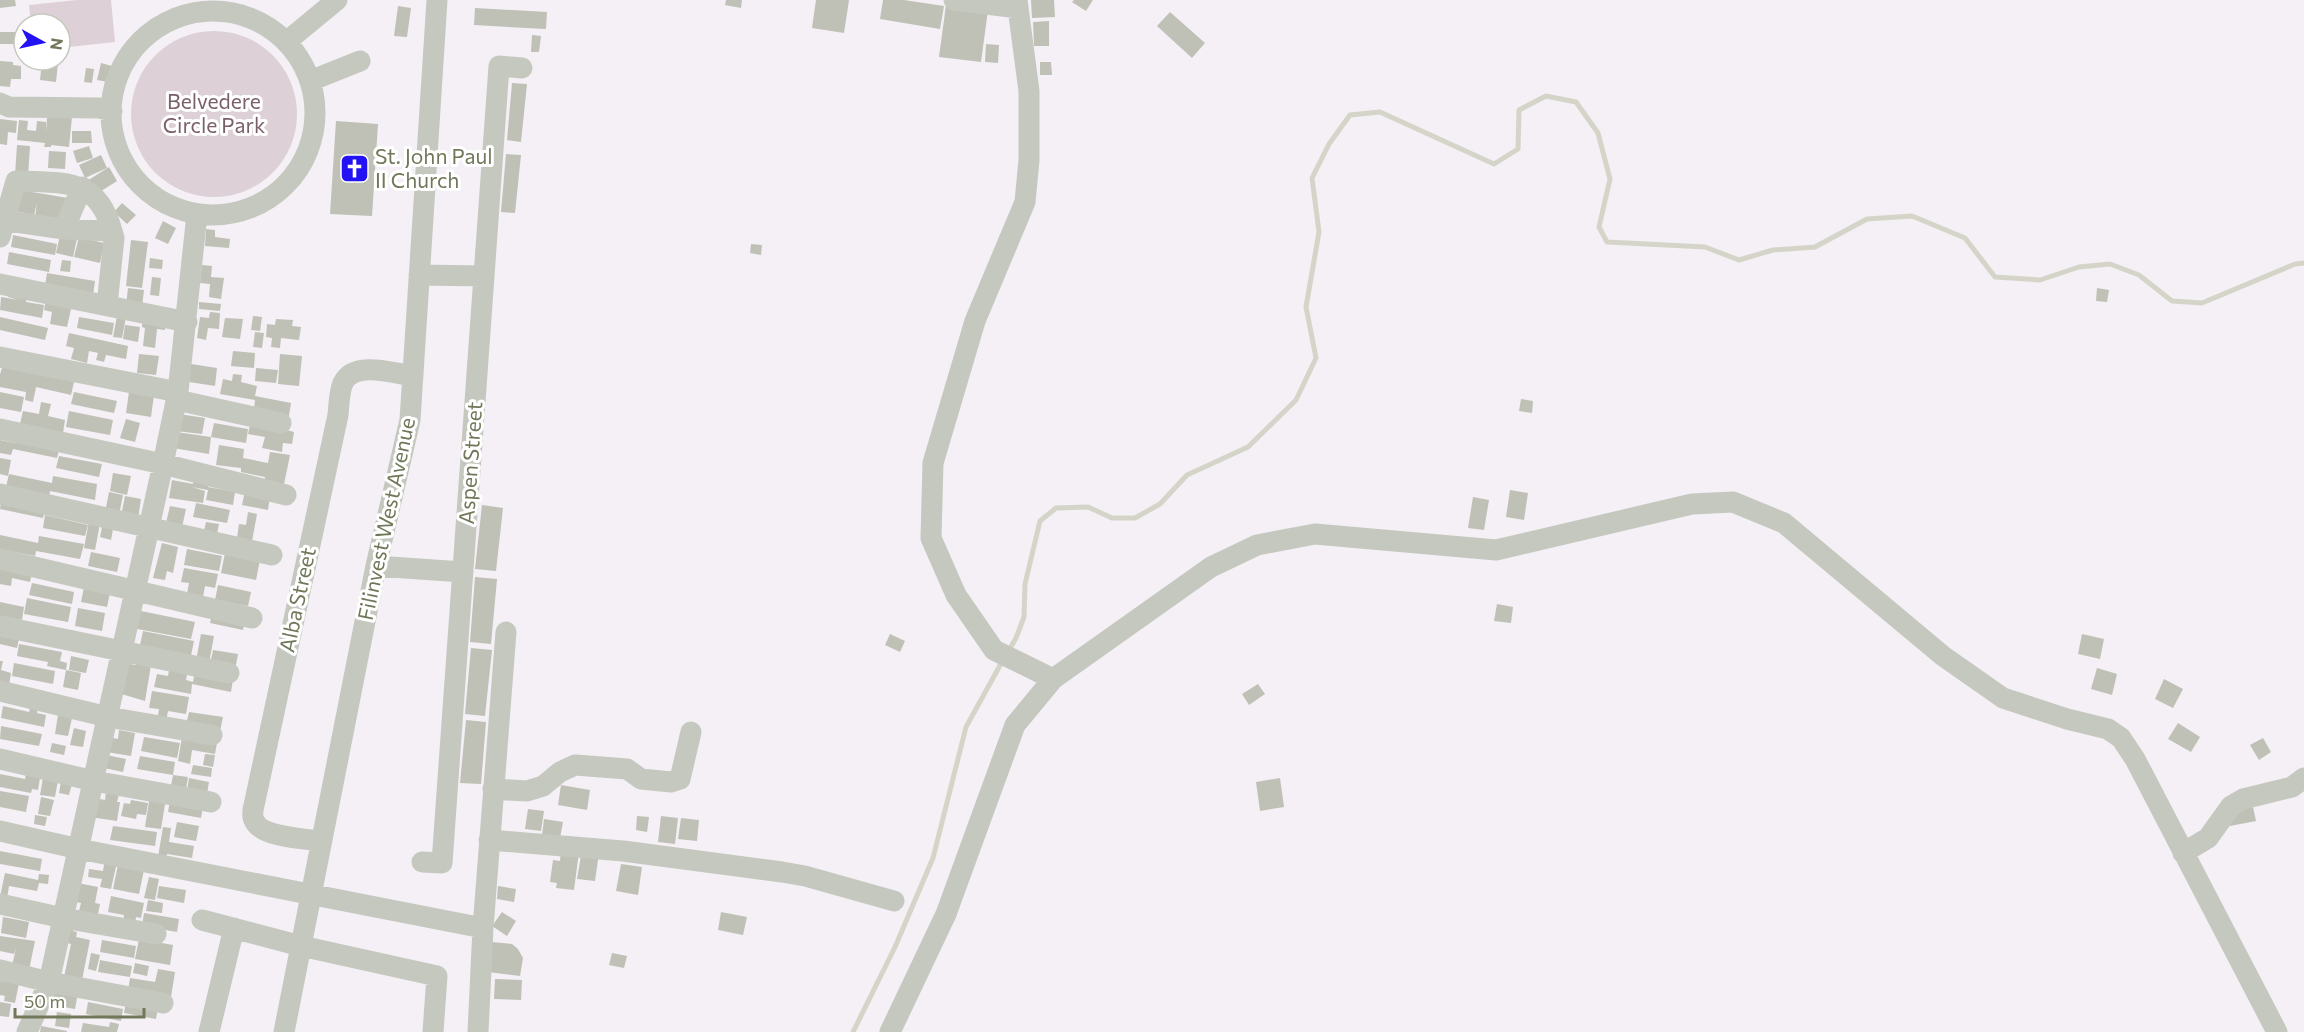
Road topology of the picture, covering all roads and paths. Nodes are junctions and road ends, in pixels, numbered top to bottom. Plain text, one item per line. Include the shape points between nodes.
1 (337, 0) edge
2 (438, 0) edge
3 (954, 0) edge
4 (1017, 4) edge
5 (218, 5) edge
6 (286, 42) junction
7 (360, 61) dead end
8 (522, 68) dead end
9 (310, 81) junction
10 (0, 103) edge
11 (112, 111) junction
12 (82, 188) junction
13 (197, 214) junction
14 (1, 226) edge
15 (64, 229) junction
16 (112, 231) junction
17 (419, 275) junction
18 (484, 276) junction
19 (0, 284) edge
20 (104, 305) junction
21 (187, 322) junction
22 (0, 357) edge
23 (413, 376) junction
24 (177, 396) junction
25 (281, 423) dead end
26 (0, 429) edge
27 (164, 464) junction
28 (0, 494) edge
29 (286, 495) dead end
30 (150, 528) junction
31 (272, 555) dead end
32 (0, 559) edge
33 (376, 566) junction
34 (463, 572) junction
35 (136, 589) junction
36 (252, 618) dead end
37 (0, 626) edge
38 (506, 632) dead end
39 (122, 651) junction
40 (229, 673) dead end
41 (1045, 675) junction
42 (0, 692) edge
43 (108, 717) junction
44 (691, 732) dead end
45 (212, 735) dead end
46 (0, 759) edge
47 (2304, 778) edge
48 (94, 781) junction
49 (493, 789) junction
50 (211, 802) dead end
51 (0, 831) edge
52 (489, 840) junction
53 (321, 841) junction
54 (79, 849) junction
55 (2183, 853) junction
56 (422, 862) dead end
57 (312, 893) junction
58 (894, 901) dead end
59 (0, 904) edge
60 (63, 918) junction
61 (202, 920) dead end
62 (234, 928) junction
63 (483, 928) junction
64 (156, 934) dead end
65 (301, 946) junction
66 (0, 970) edge
67 (49, 982) junction
68 (163, 1003) dead end
69 (27, 1032) edge
70 (209, 1032) edge
71 (284, 1032) edge
72 (433, 1032) edge
73 (478, 1032) edge
74 (890, 1032) edge
75 (2277, 1032) edge

1 - 6 street
2 - 17 street, Filinvest West Avenue
3 - 4 street
4 - 41 street via 1029,91 1025,202 975,321 933,463 931,538 956,595 994,650
5 - 6 street via 256,20
5 - 11 street via 183,15 140,42 119,74
6 - 9 street
7 - 9 street
8 - 18 street, Aspen Street via 499,66
9 - 13 street via 315,108 313,136 295,174 276,194 252,208 224,215
10 - 11 street via 9,107
11 - 13 street via 115,140 135,179 163,202
12 - 14 street via 16,181
12 - 15 street
12 - 16 street via 108,215
13 - 21 street
14 - 15 street
15 - 16 street
16 - 20 street
17 - 18 street
17 - 23 street, Filinvest West Avenue
18 - 34 street, Aspen Street
19 - 20 street
20 - 21 street
21 - 24 street
22 - 24 street
23 - 33 street, Filinvest West Avenue via 410,420
23 - 53 street, Alba Street via 360,369 349,373 342,384 253,810 254,819 270,833
24 - 25 street
24 - 27 street
26 - 27 street
27 - 29 street
27 - 30 street
28 - 30 street
30 - 31 street
30 - 35 street
32 - 35 street
33 - 34 street
33 - 53 street, Filinvest West Avenue
34 - 56 street, Aspen Street via 442,863
35 - 36 street
35 - 39 street
37 - 39 street
38 - 49 street
39 - 40 street
39 - 43 street
41 - 55 street via 1210,567 1257,545 1315,534 1496,550 1692,504 1733,502 1784,523 1943,656 2003,698 2108,729 2121,738
41 - 74 street via 1015,725 946,914
42 - 43 street
43 - 45 street
43 - 48 street
44 - 49 street via 680,779 671,782 641,779 627,769 575,765 528,791
46 - 48 street
47 - 55 street via 2292,787 2243,799 2231,806 2208,838
48 - 50 street
48 - 54 street
49 - 52 street
51 - 54 street
52 - 58 street via 623,851 782,872
52 - 63 street
53 - 57 street, Filinvest West Avenue
54 - 57 street
54 - 60 street
55 - 75 street
57 - 63 street
57 - 65 street, Filinvest West Avenue
59 - 60 street
60 - 64 street
60 - 67 street
61 - 62 street
62 - 65 street
62 - 70 street
63 - 73 street
65 - 71 street, Filinvest West Avenue
65 - 72 street via 437,976
66 - 67 street
67 - 68 street
67 - 69 street

